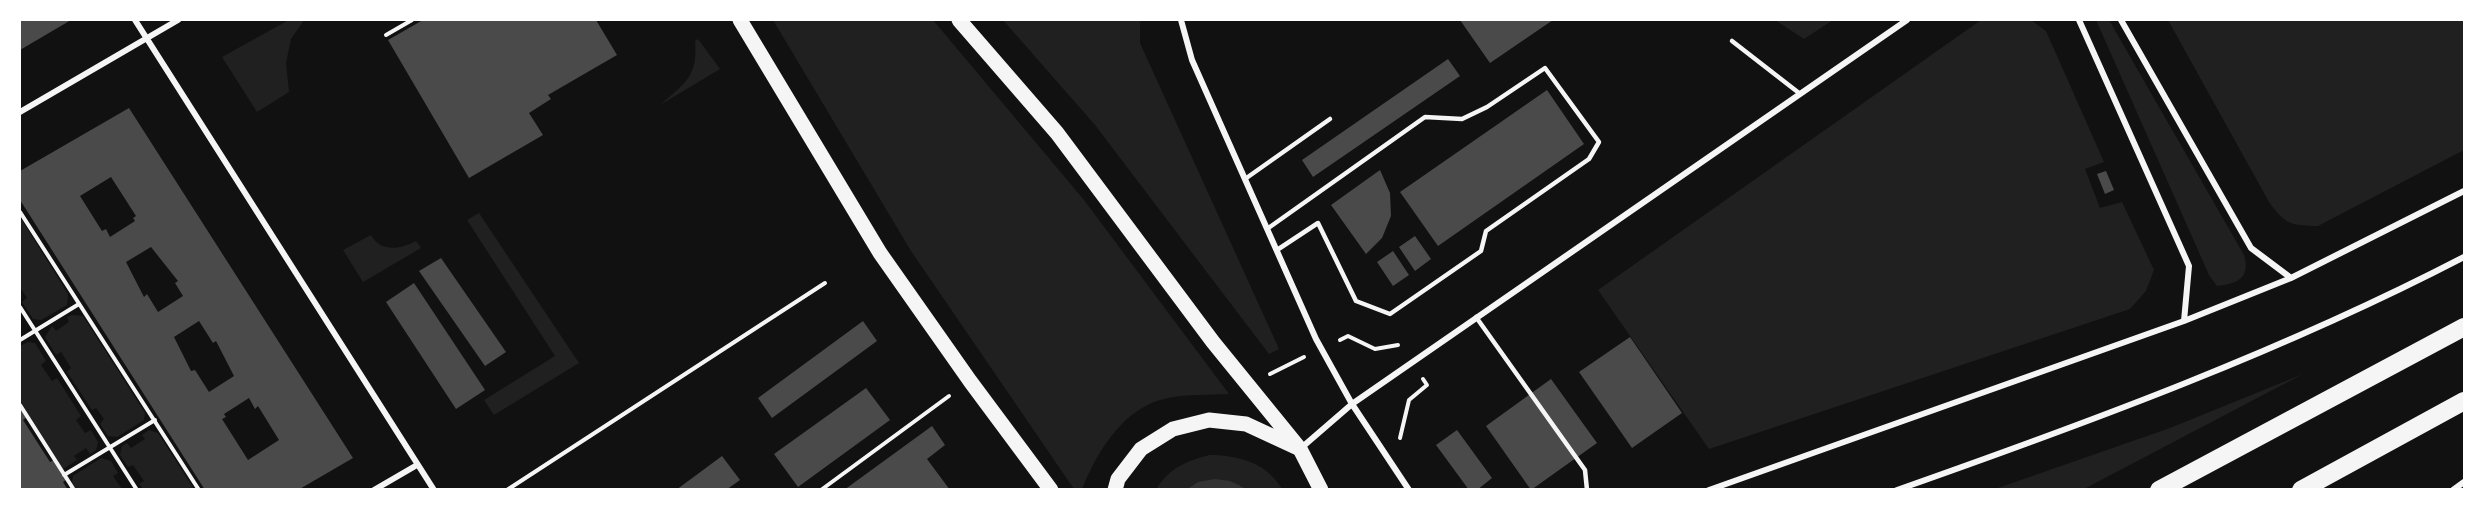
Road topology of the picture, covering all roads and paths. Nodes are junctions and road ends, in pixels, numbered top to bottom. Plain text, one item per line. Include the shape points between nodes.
1 (135, 20) edge
2 (178, 20) edge
3 (412, 20) edge
4 (740, 20) edge
5 (959, 20) edge
6 (1181, 20) edge
7 (1907, 20) edge
8 (2079, 20) edge
9 (2121, 20) edge
10 (386, 35) dead end
11 (147, 38) junction
12 (1732, 41) dead end
13 (1799, 93) junction
14 (20, 112) edge
15 (1330, 119) dead end
16 (1245, 179) junction
17 (2464, 191) edge
18 (20, 212) edge
19 (1267, 229) junction
20 (1276, 250) junction
21 (2464, 257) edge
22 (2291, 278) junction
23 (825, 283) dead end
24 (79, 304) junction
25 (20, 307) edge
26 (1476, 317) junction
27 (2184, 321) junction
28 (2464, 327) edge
29 (35, 331) junction
30 (20, 340) edge
31 (1322, 348) junction
32 (1412, 362) junction
33 (1266, 376) dead end
34 (969, 381) junction
35 (2464, 401) edge
36 (1352, 404) junction
37 (20, 405) edge
38 (2464, 413) edge
39 (155, 420) junction
40 (1402, 447) dead end
41 (110, 448) junction
42 (1300, 449) junction
43 (417, 465) junction
44 (2340, 469) junction
45 (64, 475) junction
46 (2464, 482) edge
47 (74, 489) edge
48 (137, 489) edge
49 (199, 489) edge
50 (374, 489) edge
51 (434, 489) edge
52 (507, 489) edge
53 (821, 489) edge
54 (1051, 489) edge
55 (1115, 489) edge
56 (1321, 489) edge
57 (1409, 489) edge
58 (1587, 489) edge
59 (1709, 489) edge
60 (1897, 489) edge
61 (2159, 489) edge
62 (2301, 489) edge
63 (2453, 489) edge

1 - 11 street
2 - 11 street
3 - 10 path
4 - 34 main road via 880,253
5 - 42 main road via 1057,133 1213,342
6 - 16 street via 1192,60
7 - 13 street
8 - 27 street via 2189,266
9 - 22 street via 2251,248
11 - 14 street
11 - 43 street
12 - 13 lane
13 - 26 street
15 - 16 lane
16 - 19 street
17 - 22 street
18 - 24 path
19 - 20 street
19 - 20 lane via 1425,117 1462,118 1487,107 1545,68 1599,142 1589,159 1486,231 1481,251 1390,314 1356,301 1318,223
20 - 31 street
21 - 60 street via 2392,294 2106,416
22 - 27 street
23 - 52 path
24 - 29 path
24 - 39 path
25 - 29 path
26 - 32 street
26 - 58 lane via 1585,470
27 - 59 street
28 - 61 highway
29 - 30 path
29 - 41 path
31 - 32 path via 1348,336 1375,349 1401,345
31 - 33 path
31 - 36 street
32 - 36 street
32 - 40 path via 1427,385 1409,400 1401,424
34 - 53 path
34 - 54 main road
35 - 44 highway
36 - 42 street
36 - 57 street
37 - 45 path
38 - 44 highway
39 - 41 path
39 - 49 path
41 - 45 path
41 - 48 path
42 - 55 main road via 1246,424 1209,420 1173,429 1141,449 1118,478
42 - 56 main road
43 - 50 street
43 - 51 street
44 - 62 highway
45 - 47 path
46 - 63 street

